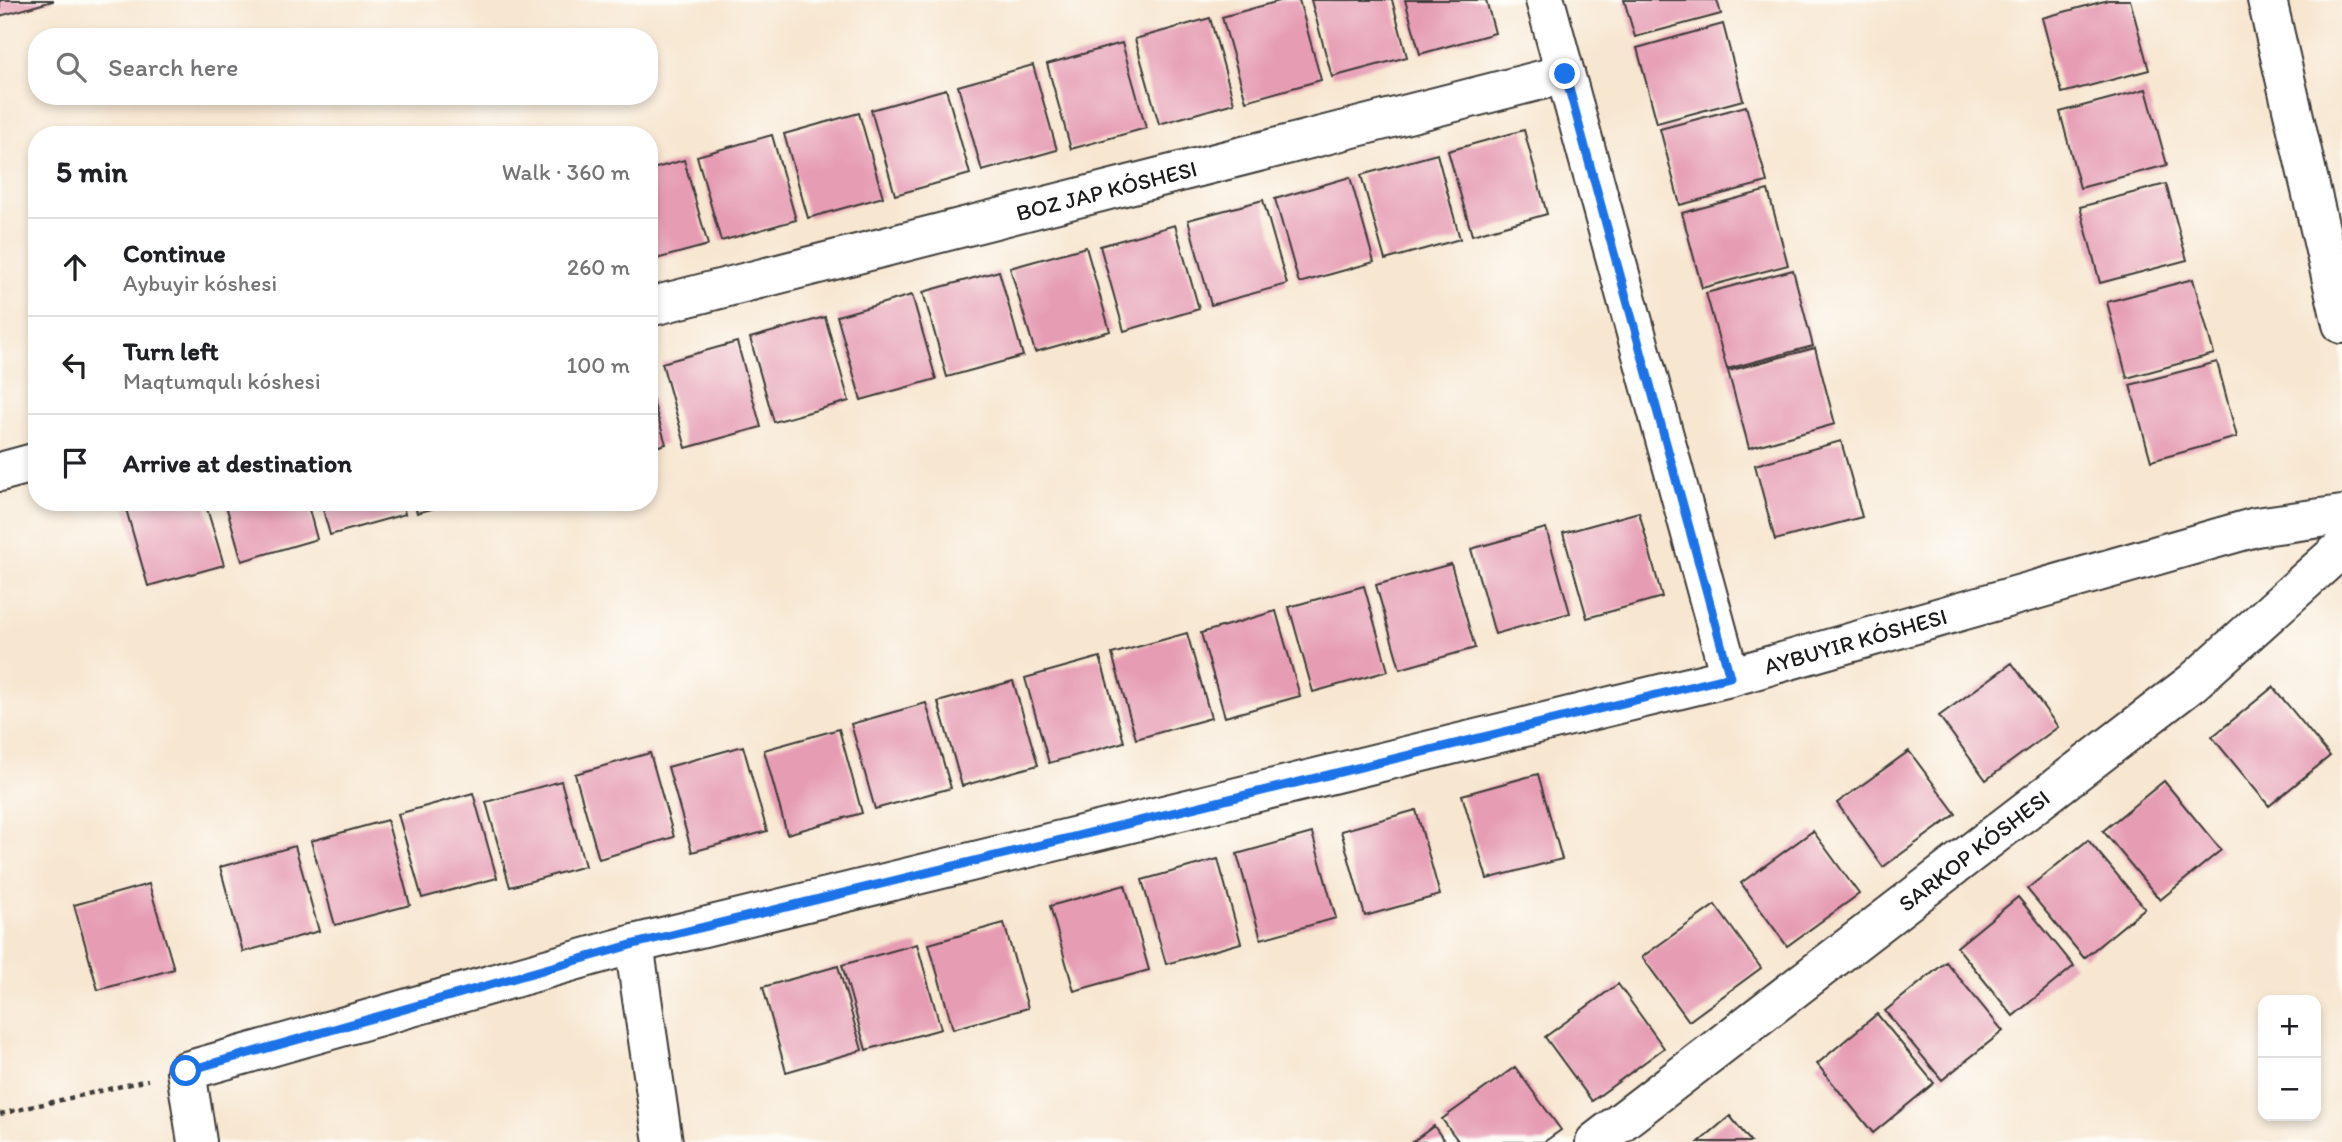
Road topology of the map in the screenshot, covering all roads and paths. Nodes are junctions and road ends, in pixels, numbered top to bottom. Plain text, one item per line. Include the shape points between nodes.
1 (1545, 0) edge
2 (2267, 0) edge
3 (1565, 74) junction
4 (658, 305) edge
5 (2342, 324) edge
6 (28, 464) edge
7 (0, 472) edge
8 (2342, 515) edge
9 (2342, 548) edge
10 (1730, 677) junction
11 (634, 944) junction
12 (186, 1071) junction
13 (0, 1114) edge
14 (197, 1142) edge
15 (663, 1142) edge
16 (1595, 1142) edge

1 - 3 street
2 - 5 street
3 - 4 street, BOZ JAP KÓSHESI
3 - 10 street
6 - 7 street
8 - 10 street, AYBUYIR KÓSHESI via 2256,527
9 - 16 street, SARKOP KÓSHESI via 2192,683
10 - 11 street, AYBUYIR KÓSHESI
11 - 12 street, AYBUYIR KÓSHESI
11 - 15 street
12 - 13 path
12 - 14 street

